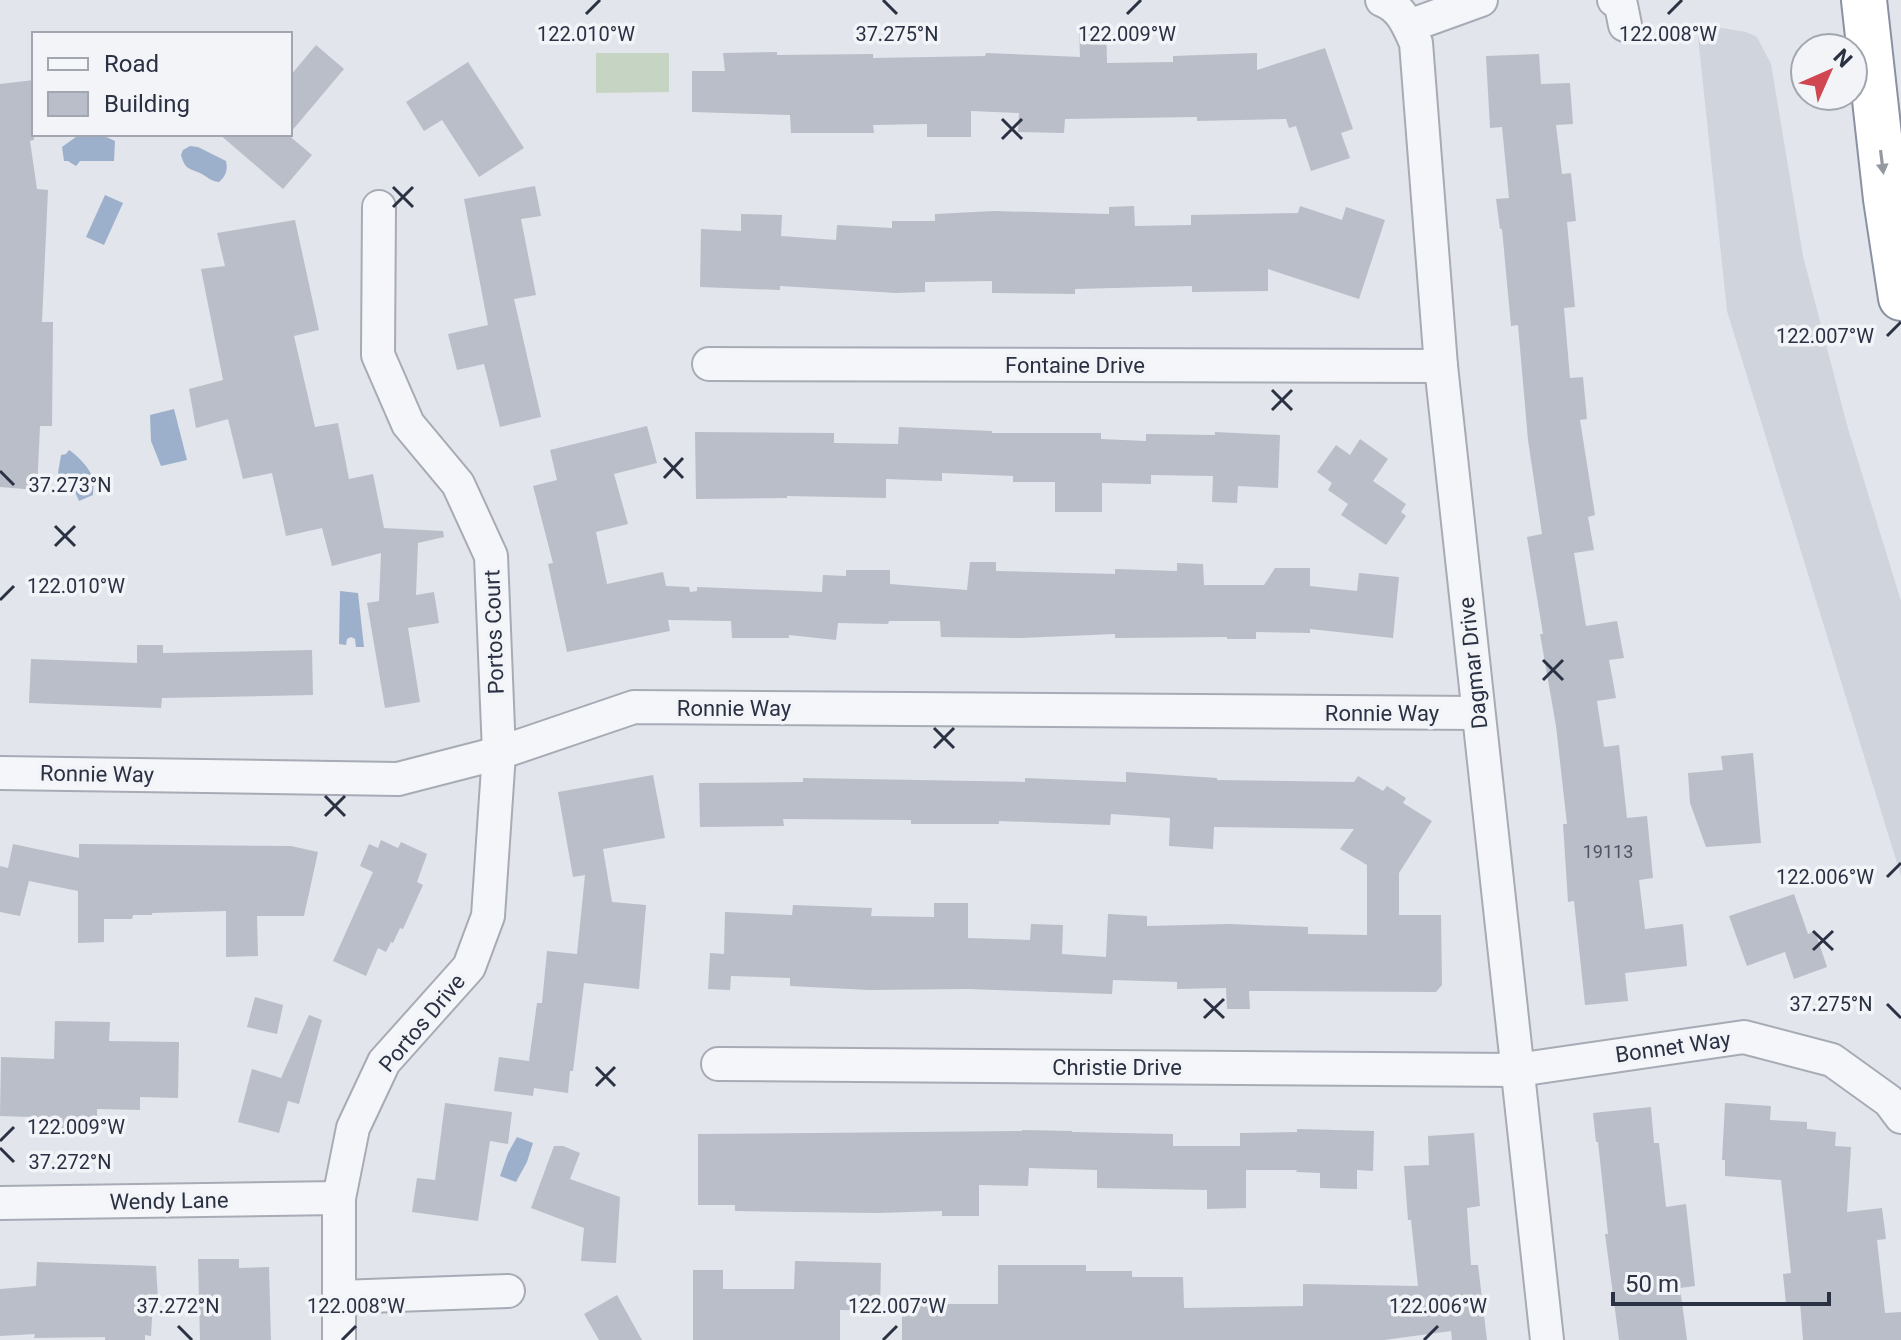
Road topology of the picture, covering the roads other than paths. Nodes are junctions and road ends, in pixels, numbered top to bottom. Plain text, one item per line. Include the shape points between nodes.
1 (1382, 0) edge
2 (1481, 0) edge
3 (1864, 0) edge
4 (1409, 26) junction
5 (379, 207) dead end
6 (1901, 298) edge
7 (709, 364) dead end
8 (1441, 366) junction
9 (1478, 713) junction
10 (499, 753) junction
11 (0, 773) edge
12 (718, 1064) dead end
13 (1517, 1070) junction
14 (1901, 1117) edge
15 (339, 1198) junction
16 (0, 1203) edge
17 (508, 1291) dead end
18 (339, 1297) junction
19 (339, 1340) edge
20 (1547, 1340) edge

1 - 4 street via 1394,5
2 - 4 street
3 -> 6 highway
4 - 8 street, Dagmar Drive via 1416,43
5 - 10 street, Portos Court via 378,355 408,424 458,484 491,556
7 - 8 street, Fontaine Drive
8 - 9 street, Dagmar Drive
9 - 10 street, Ronnie Way via 634,707
9 - 13 street, Dagmar Drive
10 - 11 street, Ronnie Way via 398,779
10 - 15 street, Portos Drive via 488,916 469,967 384,1062 353,1128
12 - 13 street, Christie Drive
13 - 14 street, Bonnet Way via 1744,1037 1832,1060 1889,1101
13 - 20 street, Dagmar Drive
15 - 16 street, Wendy Lane
15 - 18 street, Portos Drive
17 - 18 street
18 - 19 street, Portos Drive

